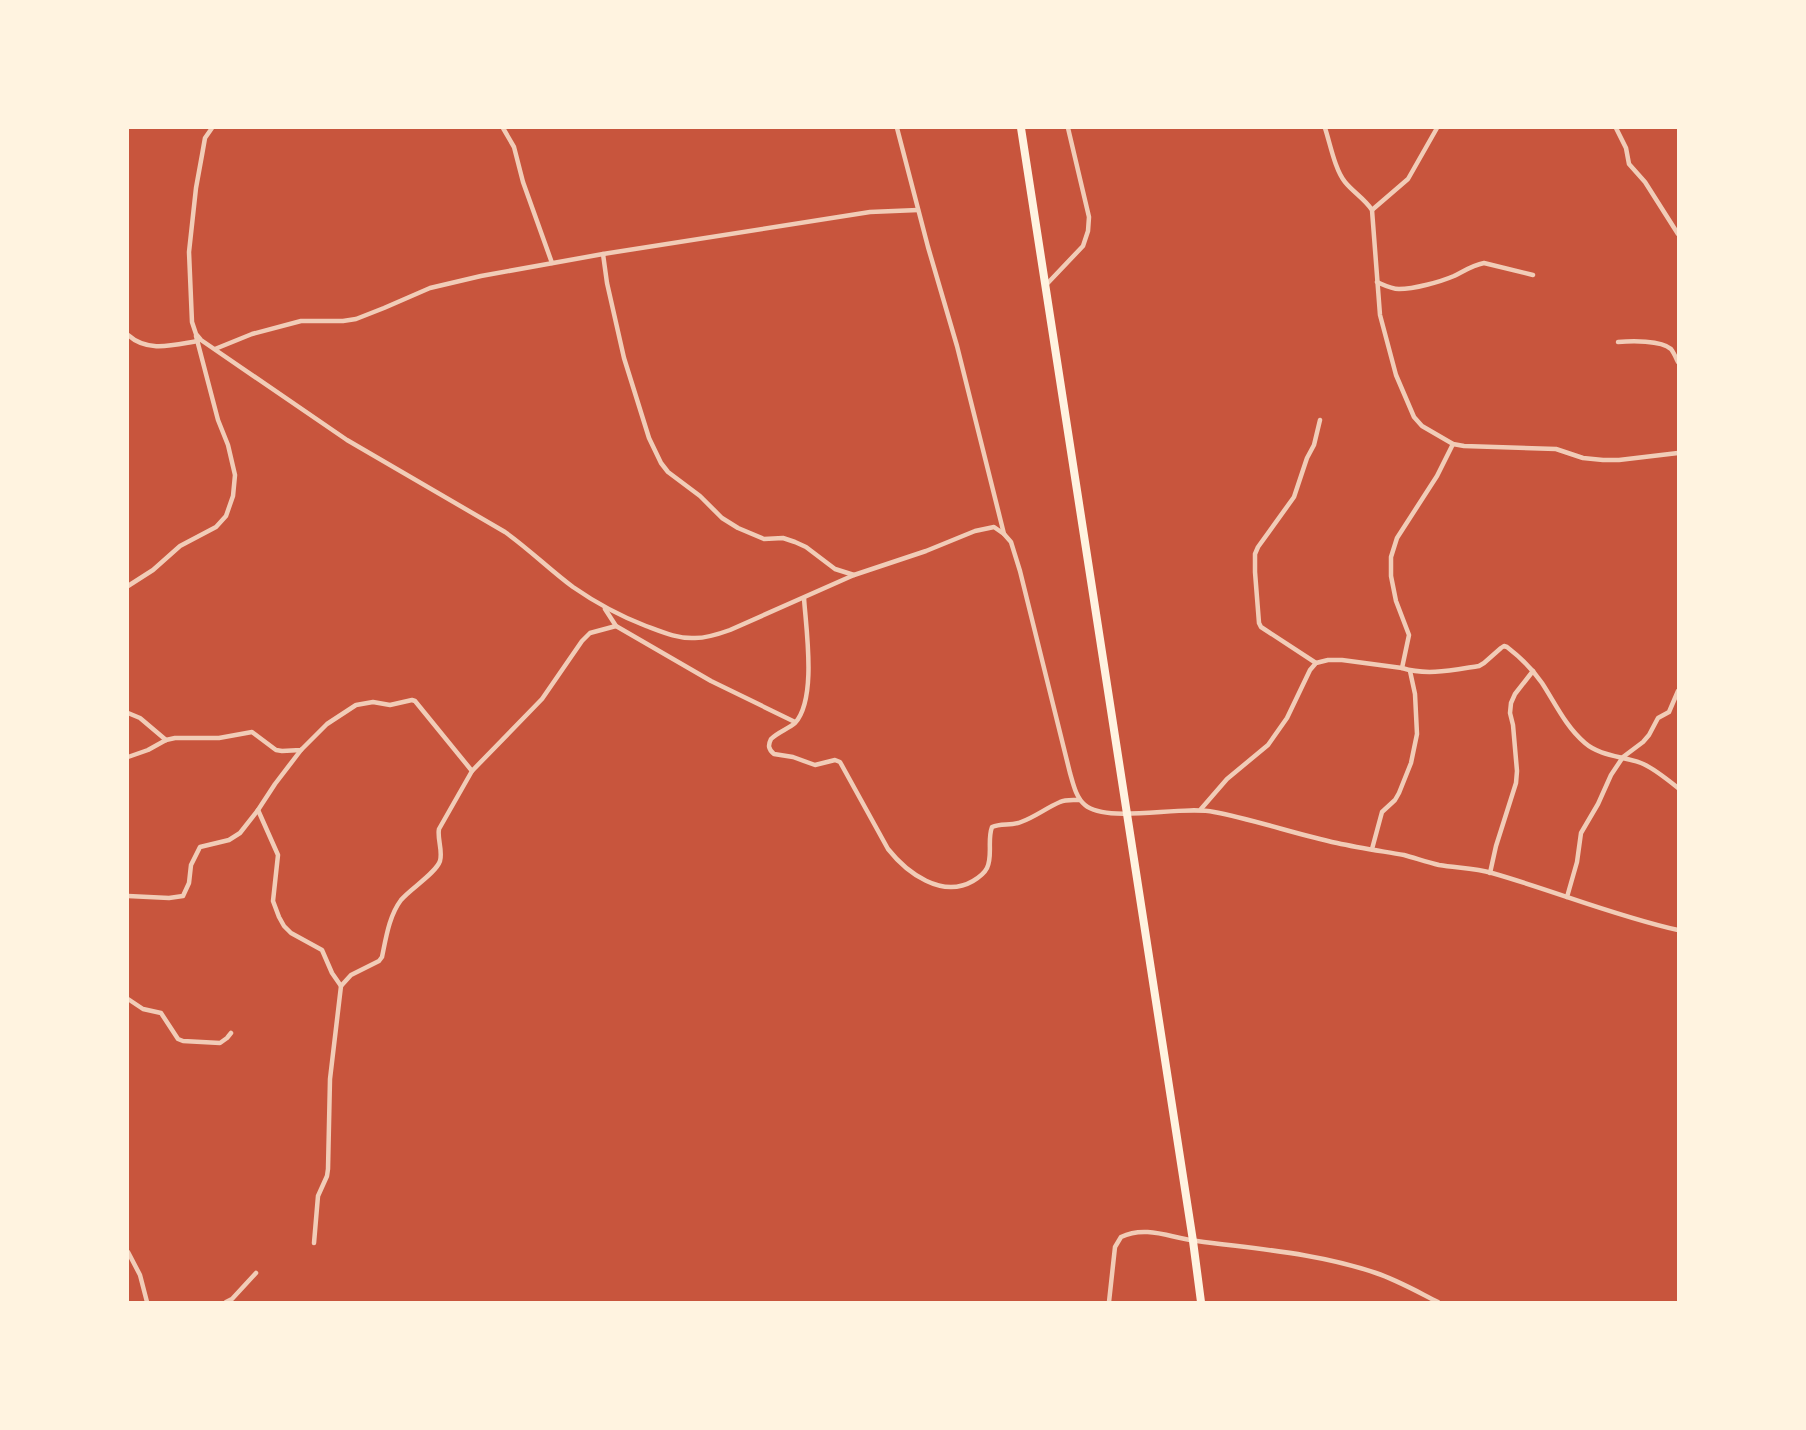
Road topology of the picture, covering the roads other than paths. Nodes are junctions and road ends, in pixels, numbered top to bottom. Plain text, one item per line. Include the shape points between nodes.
1 (212, 128) edge
2 (502, 128) edge
3 (897, 128) edge
4 (1021, 128) edge
5 (1068, 128) edge
6 (1325, 128) edge
7 (1437, 128) edge
8 (1616, 128) edge
9 (918, 210) junction
10 (1372, 210) junction
11 (1678, 234) edge
12 (603, 254) junction
13 (552, 263) junction
14 (1533, 275) dead end
15 (1377, 282) junction
16 (1045, 286) junction
17 (196, 334) junction
18 (128, 335) edge
19 (198, 341) junction
20 (1618, 342) dead end
21 (215, 349) junction
22 (1678, 362) edge
23 (1320, 420) dead end
24 (1453, 444) junction
25 (1678, 453) edge
26 (1004, 534) junction
27 (854, 575) junction
28 (128, 586) edge
29 (804, 598) junction
30 (603, 606) junction
31 (616, 626) junction
32 (1316, 663) junction
33 (1402, 668) junction
34 (1410, 671) junction
35 (1533, 671) junction
36 (1678, 691) edge
37 (128, 713) edge
38 (795, 722) junction
39 (166, 740) junction
40 (301, 750) junction
41 (128, 757) edge
42 (1623, 757) junction
43 (472, 771) junction
44 (1678, 788) edge
45 (1080, 800) junction
46 (1201, 809) junction
47 (258, 810) junction
48 (1127, 814) junction
49 (1372, 849) junction
50 (1490, 873) junction
51 (128, 896) edge
52 (1567, 897) junction
53 (1678, 930) edge
54 (341, 986) junction
55 (128, 999) edge
56 (231, 1033) dead end
57 (1193, 1241) junction
58 (314, 1244) dead end
59 (128, 1252) edge
60 (256, 1273) dead end
61 (147, 1302) edge
62 (226, 1302) edge
63 (1109, 1302) edge
64 (1201, 1302) edge
65 (1437, 1302) edge

1 - 17 street via 205,138 189,252
2 - 13 street via 514,147
3 - 9 street
4 - 16 highway
5 - 16 street via 1089,217 1088,231 1083,246
6 - 10 street via 1341,176
7 - 10 street via 1408,179
8 - 11 street via 1629,164
9 - 12 street via 870,212
9 - 26 street
10 - 15 street
12 - 13 street
12 - 27 street via 624,358 649,438 668,472 738,528 764,538 795,542 835,569
13 - 21 street via 430,288 356,319 301,321
14 - 15 street via 1484,263 1425,285 1399,289
15 - 24 street via 1380,315 1396,375 1414,417
16 - 48 highway
17 - 19 street
17 - 21 street
18 - 19 street via 152,347
19 - 28 street via 236,475 233,496 226,516 216,527 180,546
20 - 22 street via 1643,340 1665,345
21 - 30 street via 347,440 505,532
23 - 32 street via 1294,497 1258,547 1255,564 1261,627
24 - 25 street via 1556,449 1603,460
24 - 33 street via 1397,538 1391,557 1396,602 1409,635
26 - 27 street via 994,527 975,531
26 - 45 street via 1011,542 1020,570
27 - 29 street
29 - 30 street via 714,636 694,639 660,631
29 - 38 street via 808,684
30 - 31 street
31 - 38 street via 711,681
31 - 43 street via 590,633 582,641 542,699
32 - 33 street via 1342,660
32 - 46 street via 1268,745 1227,780
33 - 34 street
34 - 35 street via 1429,673 1479,666 1504,646
34 - 49 street via 1417,734 1411,763 1395,800 1382,812
35 - 42 street via 1582,740 1610,755
35 - 50 street via 1511,703 1516,777
36 - 42 street via 1669,712 1658,718 1643,742
37 - 39 street
38 - 45 street via 771,739 771,751 815,765 840,762 888,849 919,877 945,887 957,887 981,876 990,856 992,827 1017,824 1062,801
39 - 40 street via 252,732 276,750
39 - 41 street
40 - 43 street via 327,724 356,705 390,705 412,700
40 - 47 street
42 - 44 street via 1644,764
42 - 52 street via 1581,832
43 - 54 street via 439,829 438,866 396,908 379,961 351,975
45 - 48 street via 1099,813
46 - 48 street
46 - 49 street
47 - 51 street via 235,837 200,847 183,896
47 - 54 street via 278,855 273,901 279,917 291,933 322,950
48 - 57 highway
49 - 50 street
50 - 52 street
52 - 53 street
54 - 58 street via 330,1079 328,1169 318,1196
55 - 56 street via 143,1009 161,1013 183,1041 220,1043
57 - 63 street via 1161,1233 1121,1237 1115,1247
57 - 64 highway
57 - 65 street via 1304,1255 1359,1268
59 - 61 street via 140,1275
60 - 62 street

